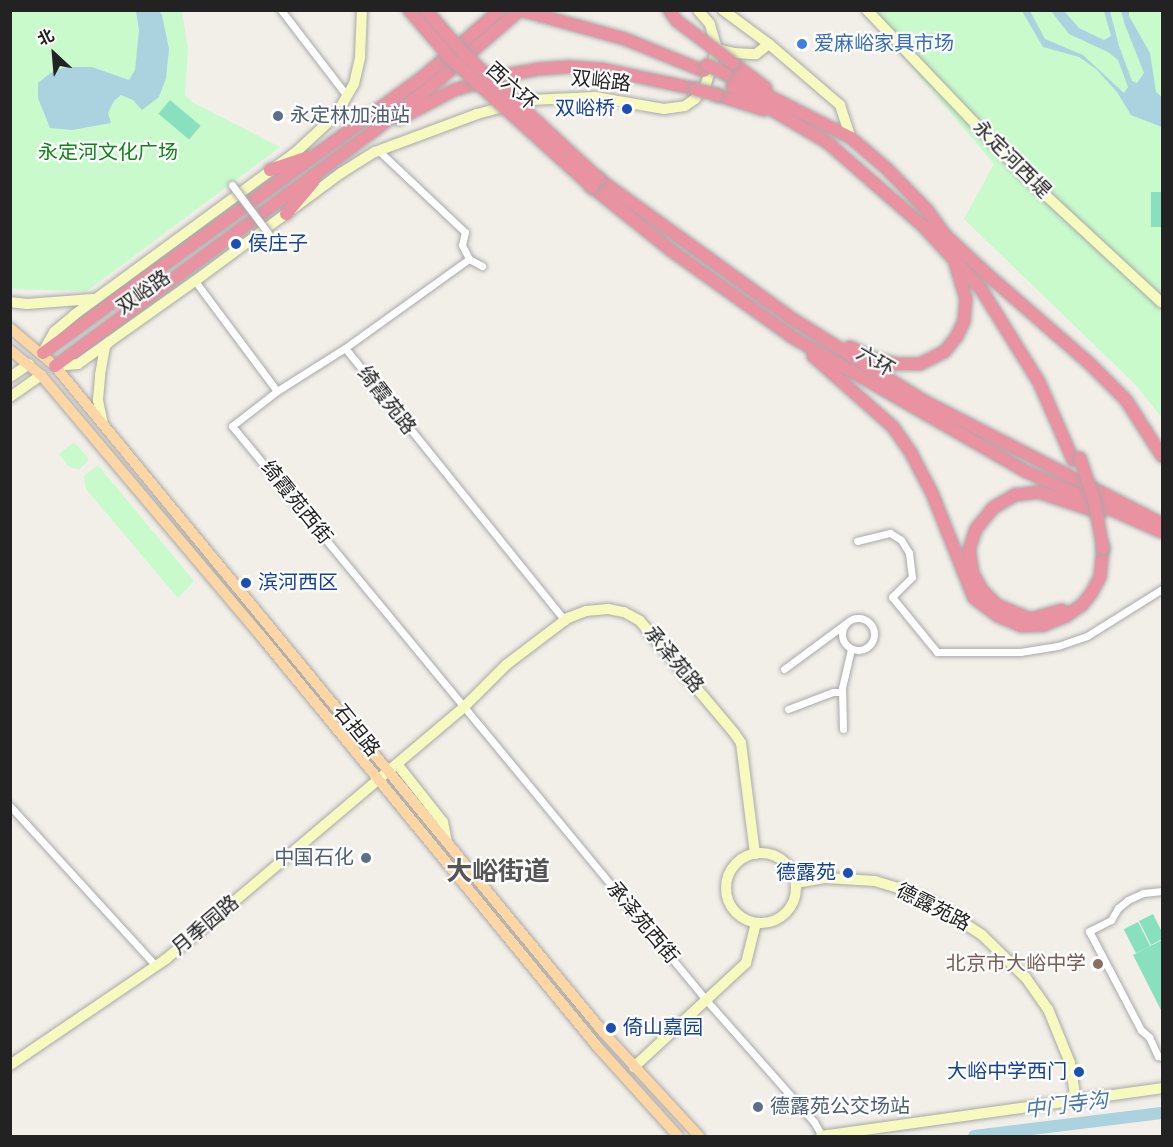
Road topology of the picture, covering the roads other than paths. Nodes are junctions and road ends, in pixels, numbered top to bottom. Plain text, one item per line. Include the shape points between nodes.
1 (281, 10) edge
2 (362, 10) edge
3 (409, 10) edge
4 (426, 10) edge
5 (492, 10) edge
6 (500, 10) edge
7 (520, 10) edge
8 (550, 10) edge
9 (669, 10) edge
10 (698, 10) edge
11 (723, 10) edge
12 (867, 10) edge
13 (470, 36) junction
14 (626, 36) junction
15 (769, 44) junction
16 (717, 49) junction
17 (727, 73) junction
18 (347, 96) junction
19 (792, 114) junction
20 (371, 133) junction
21 (851, 138) junction
22 (379, 151) junction
23 (319, 152) junction
24 (328, 164) junction
25 (270, 170) junction
26 (596, 183) junction
27 (232, 186) dead end
28 (286, 214) junction
29 (268, 233) dead end
30 (945, 235) junction
31 (469, 259) junction
32 (954, 260) junction
33 (482, 266) dead end
34 (195, 281) junction
35 (94, 299) junction
36 (10, 302) edge
37 (1162, 303) edge
38 (791, 318) junction
39 (10, 328) edge
40 (792, 337) junction
41 (111, 340) junction
42 (345, 348) junction
43 (10, 350) edge
44 (42, 353) junction
45 (29, 364) junction
46 (55, 366) junction
47 (41, 375) junction
48 (10, 377) edge
49 (277, 391) junction
50 (10, 397) edge
51 (103, 424) junction
52 (1162, 456) edge
53 (1076, 459) junction
54 (1162, 524) edge
55 (1162, 533) edge
56 (857, 541) dead end
57 (1099, 548) junction
58 (1162, 589) edge
59 (565, 621) junction
60 (847, 623) junction
61 (851, 649) junction
62 (784, 669) dead end
63 (842, 692) junction
64 (463, 708) junction
65 (788, 709) dead end
66 (843, 729) dead end
67 (392, 767) junction
68 (377, 780) junction
69 (10, 806) edge
70 (755, 854) junction
71 (796, 883) junction
72 (1162, 891) edge
73 (756, 923) junction
74 (156, 966) junction
75 (707, 1001) junction
76 (1162, 1057) edge
77 (10, 1065) edge
78 (634, 1066) junction
79 (1162, 1088) edge
80 (1076, 1101) junction
81 (821, 1136) edge
82 (678, 1137) edge
83 (699, 1137) edge

1 - 18 street
2 - 18 street, 双峪路 via 360,57
3 - 26 highway, 西六环, bridge via 452,60
4 - 26 highway, 西六环, bridge via 462,52
5 - 13 highway
6 - 13 highway, 双峪路
7 - 14 highway
7 - 20 highway, 双峪路
8 - 14 highway
9 - 17 highway, bridge
10 - 16 street via 710,24
11 - 15 street
12 - 37 street, 永定河西堤 via 1026,177
13 - 23 highway, 双峪路 via 424,76
14 - 17 highway
15 - 16 street via 756,54
15 - 21 street via 840,105
16 - 22 street, 双峪路 via 706,84 685,106 664,109 595,97 530,100 477,114
17 - 19 highway
17 - 19 highway
18 - 25 street, 双峪路 via 318,134
19 - 20 highway, bridge via 602,69 570,67 511,74 454,90
19 - 21 highway
19 - 32 highway via 922,225
20 - 24 highway, 双峪路
21 - 30 highway via 927,210
22 - 28 street, 双峪路 via 341,173
22 - 31 street via 465,232 462,245
23 - 25 highway
23 - 44 highway, 双峪路
24 - 28 highway
24 - 46 highway, 双峪路
25 - 35 street, 双峪路
26 - 38 highway, 六环
26 - 40 highway, 六环 via 672,251
27 - 29 street, bridge
28 - 34 street, 双峪路
30 - 52 highway via 1126,400
30 - 53 highway via 1016,328 1044,378
31 - 33 street
31 - 42 street
32 - 38 highway via 966,299 964,321 945,351 920,364 874,359
32 - 53 highway via 981,289 1015,342
34 - 41 street, 双峪路
34 - 49 street
35 - 36 street
35 - 44 street, 双峪路 via 54,332
38 - 54 highway, 六环 via 924,401
39 - 44 main road, 石担路
40 - 55 highway, 六环 via 1027,472
40 - 57 highway via 893,427 932,494 974,598 998,616 1021,626 1044,625 1066,616 1082,605 1100,577
41 - 46 street, 双峪路 via 78,363
41 - 51 street via 105,346 100,375 98,400
42 - 49 street, 绮霞苑路
42 - 59 street, 绮霞苑路
43 - 45 main road, 石担路
44 - 45 main road
44 - 46 main road, 石担路
45 - 47 main road, 石担路
45 - 48 street
46 - 47 main road
46 - 51 main road, 石担路
47 - 50 street
47 - 68 main road, 石担路
49 - 64 street, 绮霞苑西街 via 232,426
51 - 67 main road, 石担路
53 - 57 highway
55 - 57 highway via 1038,492 1015,495 993,508 975,529 969,550 982,590 998,606 1031,618 1060,611 1077,599 1087,586
56 - 58 street via 890,533 901,540 909,554 912,577 892,597 936,652 1020,652 1058,646 1087,636
59 - 64 street, 承泽苑路 via 506,666
59 - 70 street, 承泽苑路 via 586,611 608,609 640,621 735,734 741,744
60 - 61 street via 842,637
60 - 61 street via 856,618 866,621 873,634 866,648
60 - 62 street
61 - 63 street
63 - 65 street
63 - 66 street
64 - 67 street, 承泽苑路
64 - 75 street, 承泽苑西街
67 - 68 street, 月季园路
67 - 78 main road, 石担路 via 447,842
68 - 74 street, 月季园路
68 - 82 main road, 石担路 via 596,1045
69 - 74 street
70 - 71 street via 766,854 786,864
70 - 73 street via 735,866 726,888 733,910
71 - 73 street via 792,905 785,914
71 - 80 street, 德露苑路 via 825,878 875,881 940,907 976,930 1020,971 1048,1009 1070,1063
72 - 76 street via 1128,900 1111,920 1089,931 1140,1030
73 - 75 street via 746,963
74 - 77 street, 月季园路
75 - 78 street
75 - 81 street, 承泽苑西街 via 799,1103
78 - 83 main road, 石担路
79 - 80 street
80 - 81 street

